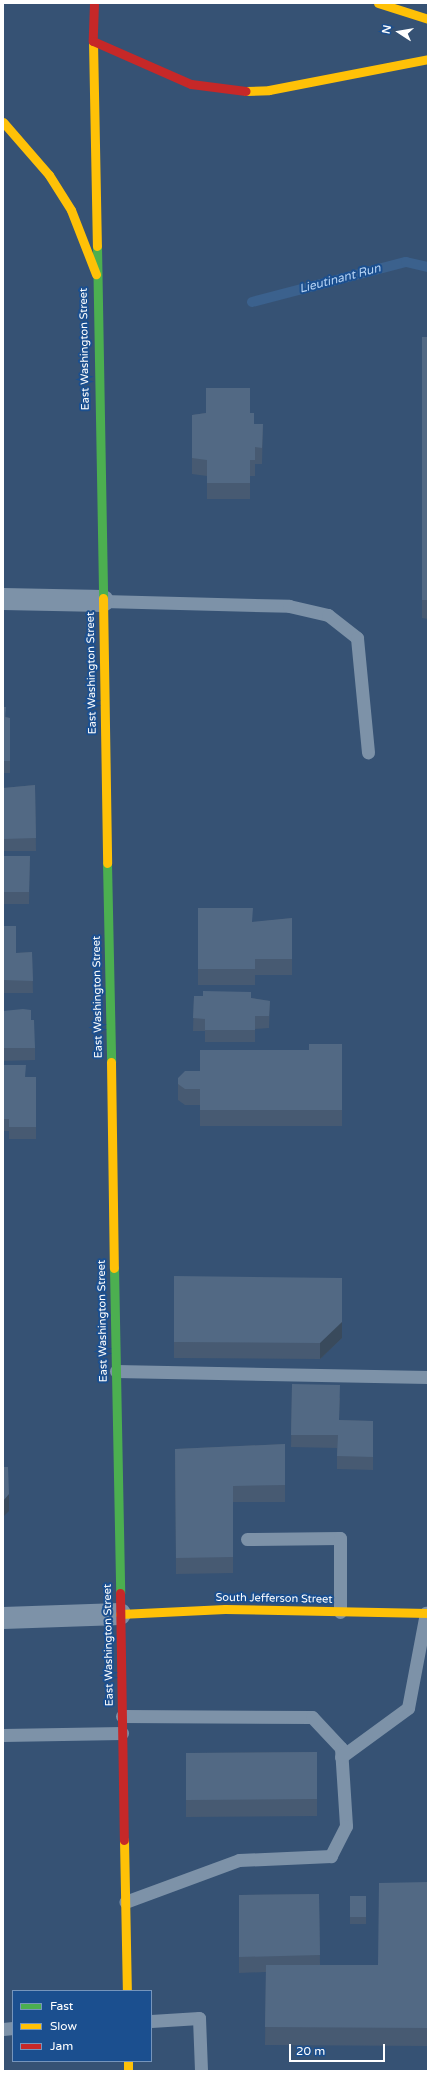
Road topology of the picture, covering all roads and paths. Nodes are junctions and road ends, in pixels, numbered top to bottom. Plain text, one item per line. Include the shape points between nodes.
1 (94, 3) edge
2 (378, 3) edge
3 (428, 19) edge
4 (93, 41) junction
5 (428, 59) edge
6 (3, 122) edge
7 (96, 274) junction
8 (3, 599) edge
9 (103, 601) junction
10 (368, 752) dead end
11 (116, 1371) junction
12 (428, 1377) edge
13 (247, 1539) dead end
14 (340, 1612) junction
15 (427, 1613) edge
16 (120, 1614) junction
17 (3, 1618) edge
18 (122, 1716) junction
19 (122, 1733) junction
20 (3, 1735) edge
21 (341, 1757) junction
22 (125, 1902) junction
23 (127, 1990) edge
24 (152, 2020) edge
25 (200, 2071) edge

1 - 4 main road, East Washington Street
2 - 3 main road
4 - 5 main road via 191,84 229,91 269,90
4 - 7 main road, East Washington Street
6 - 7 main road via 50,175 71,210
7 - 9 main road, East Washington Street
8 - 9 street
9 - 10 lane via 290,606 328,615 357,638
9 - 11 main road, East Washington Street
11 - 12 lane
11 - 16 main road, East Washington Street
13 - 14 lane via 340,1538
14 - 15 main road, South Jefferson Street
14 - 16 main road, South Jefferson Street via 225,1609
15 - 21 lane via 408,1708
16 - 17 street
16 - 18 main road, East Washington Street
18 - 19 main road, East Washington Street
18 - 21 lane via 312,1717 341,1748
19 - 20 lane
19 - 22 main road, East Washington Street
21 - 22 lane via 346,1826 331,1856 239,1860
22 - 23 main road, East Washington Street
24 - 25 lane via 199,2018

